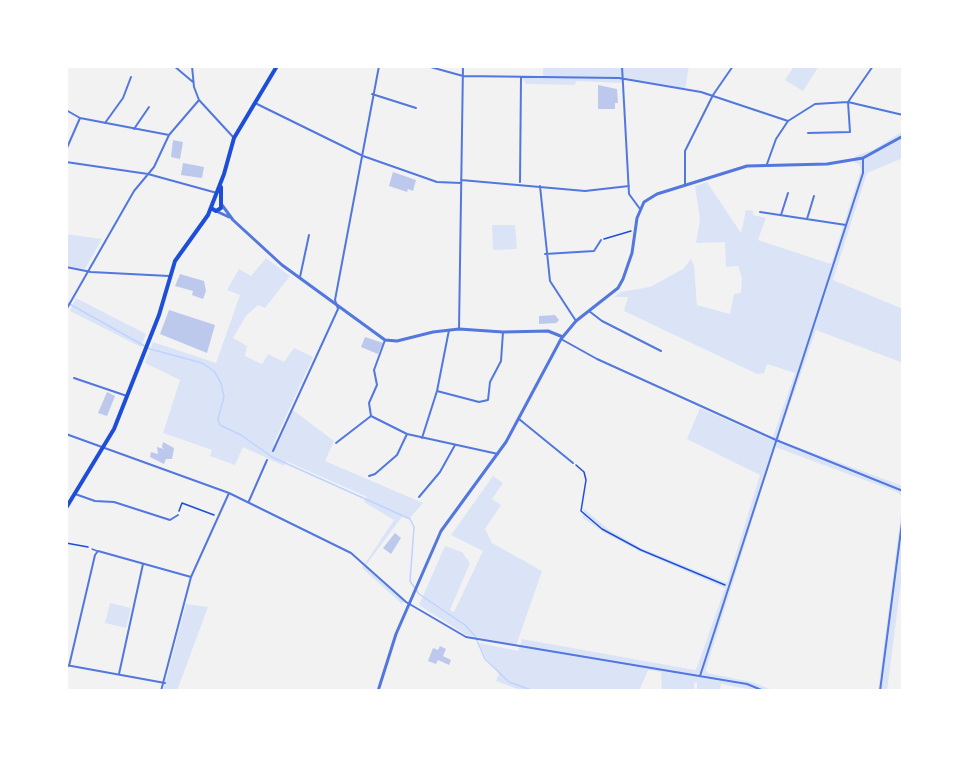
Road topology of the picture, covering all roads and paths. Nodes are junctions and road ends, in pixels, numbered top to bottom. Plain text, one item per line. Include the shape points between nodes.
1 (174, 66) edge
2 (192, 66) edge
3 (278, 66) edge
4 (379, 66) edge
5 (426, 66) edge
6 (463, 66) edge
7 (622, 66) edge
8 (733, 66) edge
9 (873, 66) edge
10 (463, 76) junction
11 (131, 77) dead end
12 (521, 77) junction
13 (623, 79) junction
14 (194, 82) junction
15 (372, 94) junction
16 (713, 95) junction
17 (199, 100) junction
18 (848, 102) junction
19 (257, 104) junction
20 (149, 107) dead end
21 (416, 108) dead end
22 (66, 110) edge
23 (903, 115) edge
24 (80, 118) junction
25 (788, 121) junction
26 (105, 123) junction
27 (134, 129) junction
28 (808, 134) dead end
29 (169, 135) junction
30 (903, 136) edge
31 (234, 138) junction
32 (66, 150) edge
33 (363, 156) junction
34 (863, 158) junction
35 (66, 162) edge
36 (767, 164) junction
37 (148, 174) junction
38 (224, 174) junction
39 (461, 181) junction
40 (520, 183) junction
41 (685, 185) junction
42 (540, 186) junction
43 (629, 186) junction
44 (217, 193) junction
45 (788, 193) dead end
46 (814, 196) dead end
47 (214, 201) junction
48 (221, 204) junction
49 (640, 209) junction
50 (214, 210) junction
51 (760, 212) dead end
52 (781, 215) junction
53 (807, 219) junction
54 (233, 220) junction
55 (846, 225) junction
56 (632, 231) dead end
57 (309, 235) dead end
58 (601, 240) joint
59 (545, 254) junction
60 (66, 267) edge
61 (87, 271) junction
62 (170, 276) junction
63 (300, 278) junction
64 (338, 306) junction
65 (66, 310) edge
66 (589, 311) junction
67 (576, 321) junction
68 (449, 329) junction
69 (459, 329) junction
70 (503, 332) junction
71 (562, 338) junction
72 (385, 340) junction
73 (661, 351) dead end
74 (74, 378) dead end
75 (437, 391) junction
76 (127, 396) junction
77 (371, 416) junction
78 (519, 419) junction
79 (66, 434) edge
80 (407, 434) junction
81 (422, 438) junction
82 (776, 440) junction
83 (336, 443) dead end
84 (455, 445) junction
85 (103, 449) junction
86 (273, 451) dead end
87 (498, 454) junction
88 (267, 460) dead end
89 (573, 463) joint
90 (369, 476) dead end
91 (903, 491) edge
92 (228, 493) junction
93 (74, 494) junction
94 (419, 497) dead end
95 (249, 502) junction
96 (66, 508) edge
97 (178, 515) joint
98 (903, 515) edge
99 (218, 516) junction
100 (66, 543) edge
101 (92, 549) joint
102 (98, 551) junction
103 (143, 564) junction
104 (191, 577) junction
105 (729, 587) junction
106 (408, 603) junction
107 (68, 665) edge
108 (119, 674) junction
109 (700, 676) junction
110 (165, 683) junction
111 (161, 691) edge
112 (378, 691) edge
113 (764, 691) edge
114 (880, 691) edge

1 - 14 street
2 - 14 street
3 - 19 main road
4 - 15 street
5 - 10 street
6 - 10 street
7 - 13 street
8 - 16 street
9 - 18 street
10 - 12 street
10 - 39 street
11 - 26 street via 123,98
12 - 13 street
12 - 40 street
13 - 16 street
13 - 43 street
14 - 17 street
15 - 21 street
15 - 33 street
16 - 25 street
16 - 41 street via 683,155
17 - 29 street
17 - 31 street
18 - 23 street
18 - 25 street via 815,104
18 - 28 street via 849,132
19 - 31 main road
19 - 33 street
20 - 27 street
22 - 24 street
24 - 26 street
24 - 32 street
25 - 36 street
26 - 27 street
27 - 29 street
29 - 37 street
30 - 34 street
31 - 38 main road
33 - 39 street via 437,182
33 - 64 street via 335,300
34 - 36 street via 827,164
34 - 55 street via 864,169
35 - 37 street
36 - 41 street
37 - 44 street
37 - 61 street
38 - 44 main road
38 - 48 main road
39 - 40 street
39 - 69 street
40 - 42 street
41 - 49 street via 648,198
42 - 43 street via 585,191
42 - 59 street
43 - 49 street via 631,200
44 - 47 main road
45 - 52 street
46 - 53 street
47 - 48 main road
47 - 50 main road
48 - 50 main road
48 - 54 street
49 - 66 street via 626,273 618,288
50 - 54 street
50 - 62 main road via 178,256
51 - 52 street
52 - 53 street
53 - 55 street
54 - 63 street
55 - 82 street
56 - 58 path
57 - 63 street
58 - 59 street via 594,251
59 - 67 street via 550,281
60 - 61 street
61 - 62 street
61 - 65 street
62 - 76 main road
63 - 64 street
64 - 72 street
64 - 86 street
66 - 67 street
66 - 73 street
67 - 71 street
68 - 69 street
68 - 72 street via 397,341
68 - 75 street
69 - 70 street
70 - 71 street via 548,331
70 - 75 street via 501,361 490,382 488,400 479,402
71 - 78 street
71 - 82 street via 597,359
72 - 77 street via 374,370 377,385 369,403
74 - 76 street
75 - 81 street
76 - 85 main road
77 - 80 street
77 - 83 street
78 - 87 street
78 - 89 street
79 - 85 street
80 - 81 street
80 - 90 street via 397,454
81 - 84 street
82 - 91 street
82 - 105 street
84 - 87 street
84 - 94 street via 440,472
85 - 92 street
85 - 93 main road
87 - 106 street via 441,531
88 - 95 street
89 - 105 path via 586,477 581,511 602,529
92 - 95 street
92 - 99 street
93 - 96 main road
93 - 97 street via 171,520
95 - 106 street via 351,553
97 - 99 path via 182,503
98 - 114 street
99 - 104 street
100 - 101 path
101 - 102 lane
102 - 103 street
102 - 107 street
103 - 104 street
103 - 108 street
104 - 110 street
105 - 109 street
106 - 109 street via 474,640
106 - 112 street
107 - 108 street
108 - 110 street
109 - 113 street
110 - 111 street

